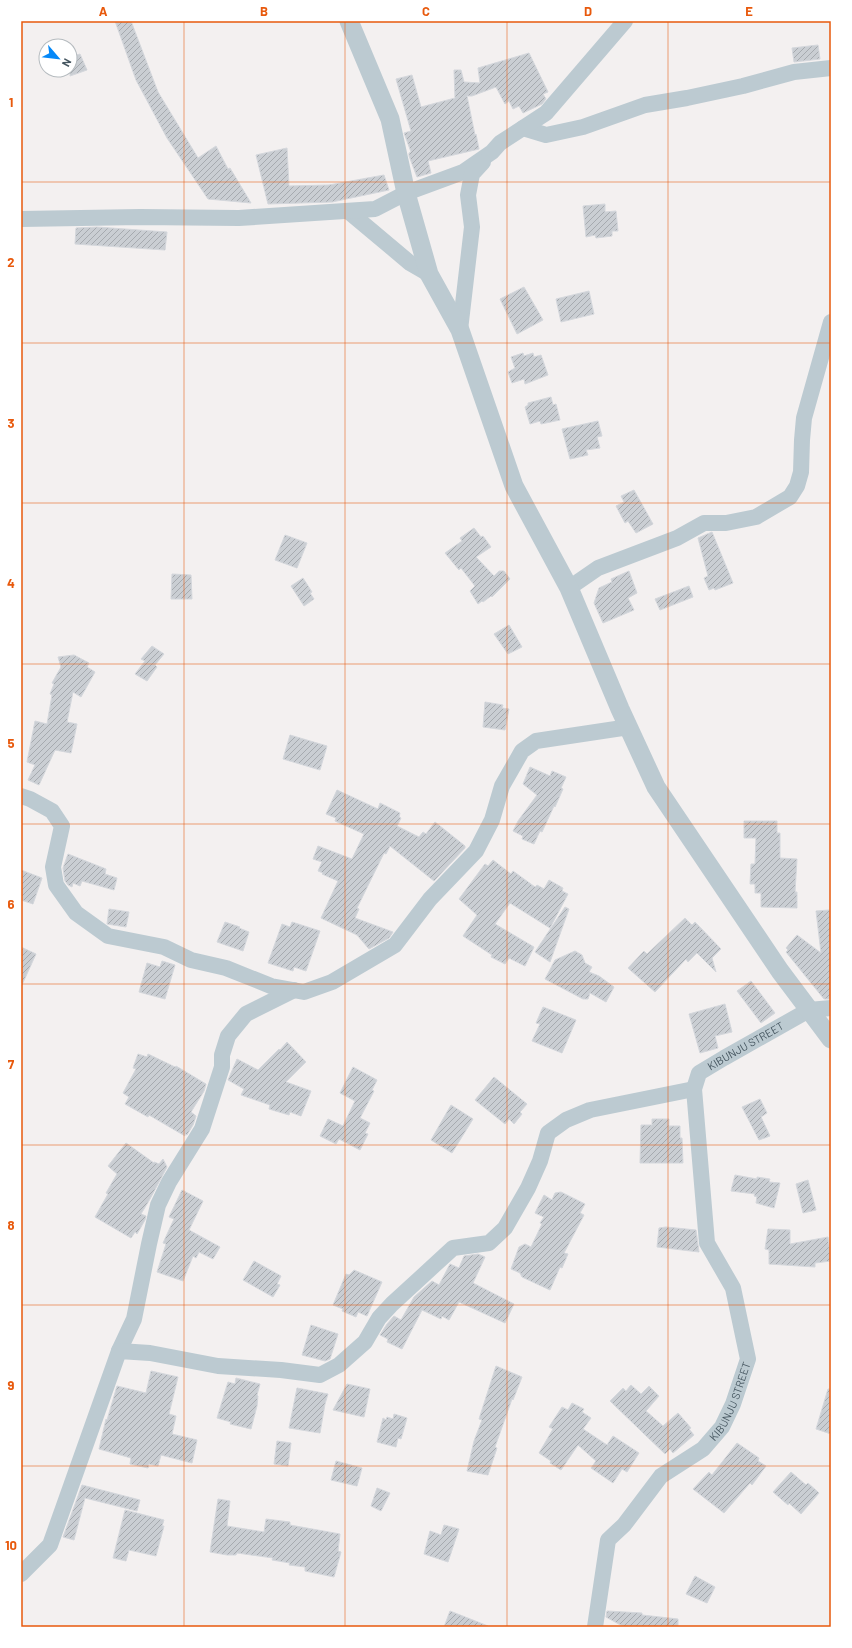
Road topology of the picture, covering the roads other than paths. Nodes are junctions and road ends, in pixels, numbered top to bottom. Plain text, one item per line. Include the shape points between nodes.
1 (349, 21) edge
2 (625, 21) edge
3 (831, 68) edge
4 (523, 128) junction
5 (492, 152) junction
6 (406, 193) junction
7 (348, 211) junction
8 (21, 219) edge
9 (429, 274) junction
10 (831, 322) edge
11 (460, 330) junction
12 (569, 588) junction
13 (629, 727) junction
14 (21, 796) edge
15 (294, 990) junction
16 (831, 1008) edge
17 (809, 1010) junction
18 (831, 1039) edge
19 (694, 1089) junction
20 (119, 1351) junction
21 (21, 1574) edge
22 (595, 1627) edge

1 - 6 street via 390,119
2 - 4 street via 546,113
3 - 4 street via 794,72 743,86 644,105 583,127 546,135
4 - 5 street via 500,143
5 - 6 street via 463,172
5 - 11 street via 472,174 468,195 472,227
6 - 7 street via 375,209
6 - 9 street
7 - 8 street via 238,218 140,216
7 - 9 street via 410,263
9 - 11 street
10 - 12 street via 804,418 798,486 790,497 756,517 726,523 704,523 677,538 598,568
11 - 12 street via 514,486
12 - 13 street
13 - 15 street via 536,741 522,751 502,786 492,820 476,851 430,898 395,945 332,982 304,992
13 - 17 street via 656,788
14 - 15 street via 52,811 62,826 53,868 56,885 82,918 108,936 164,947 191,960 226,968 271,986
15 - 20 street via 246,1014 228,1036 222,1055 222,1067 202,1129 172,1176 158,1205 134,1319
16 - 17 street
17 - 18 street
17 - 19 street, KIBUNJU STREET via 699,1073
19 - 20 street via 590,1110 566,1120 548,1133 531,1181 505,1228 489,1243 453,1248 392,1304 379,1318 365,1342 339,1365 320,1375 218,1366 150,1353
19 - 22 street, KIBUNJU STREET via 707,1243 733,1288 748,1359 733,1404 722,1427 703,1449 661,1476 624,1525 608,1540
20 - 21 street via 50,1545

